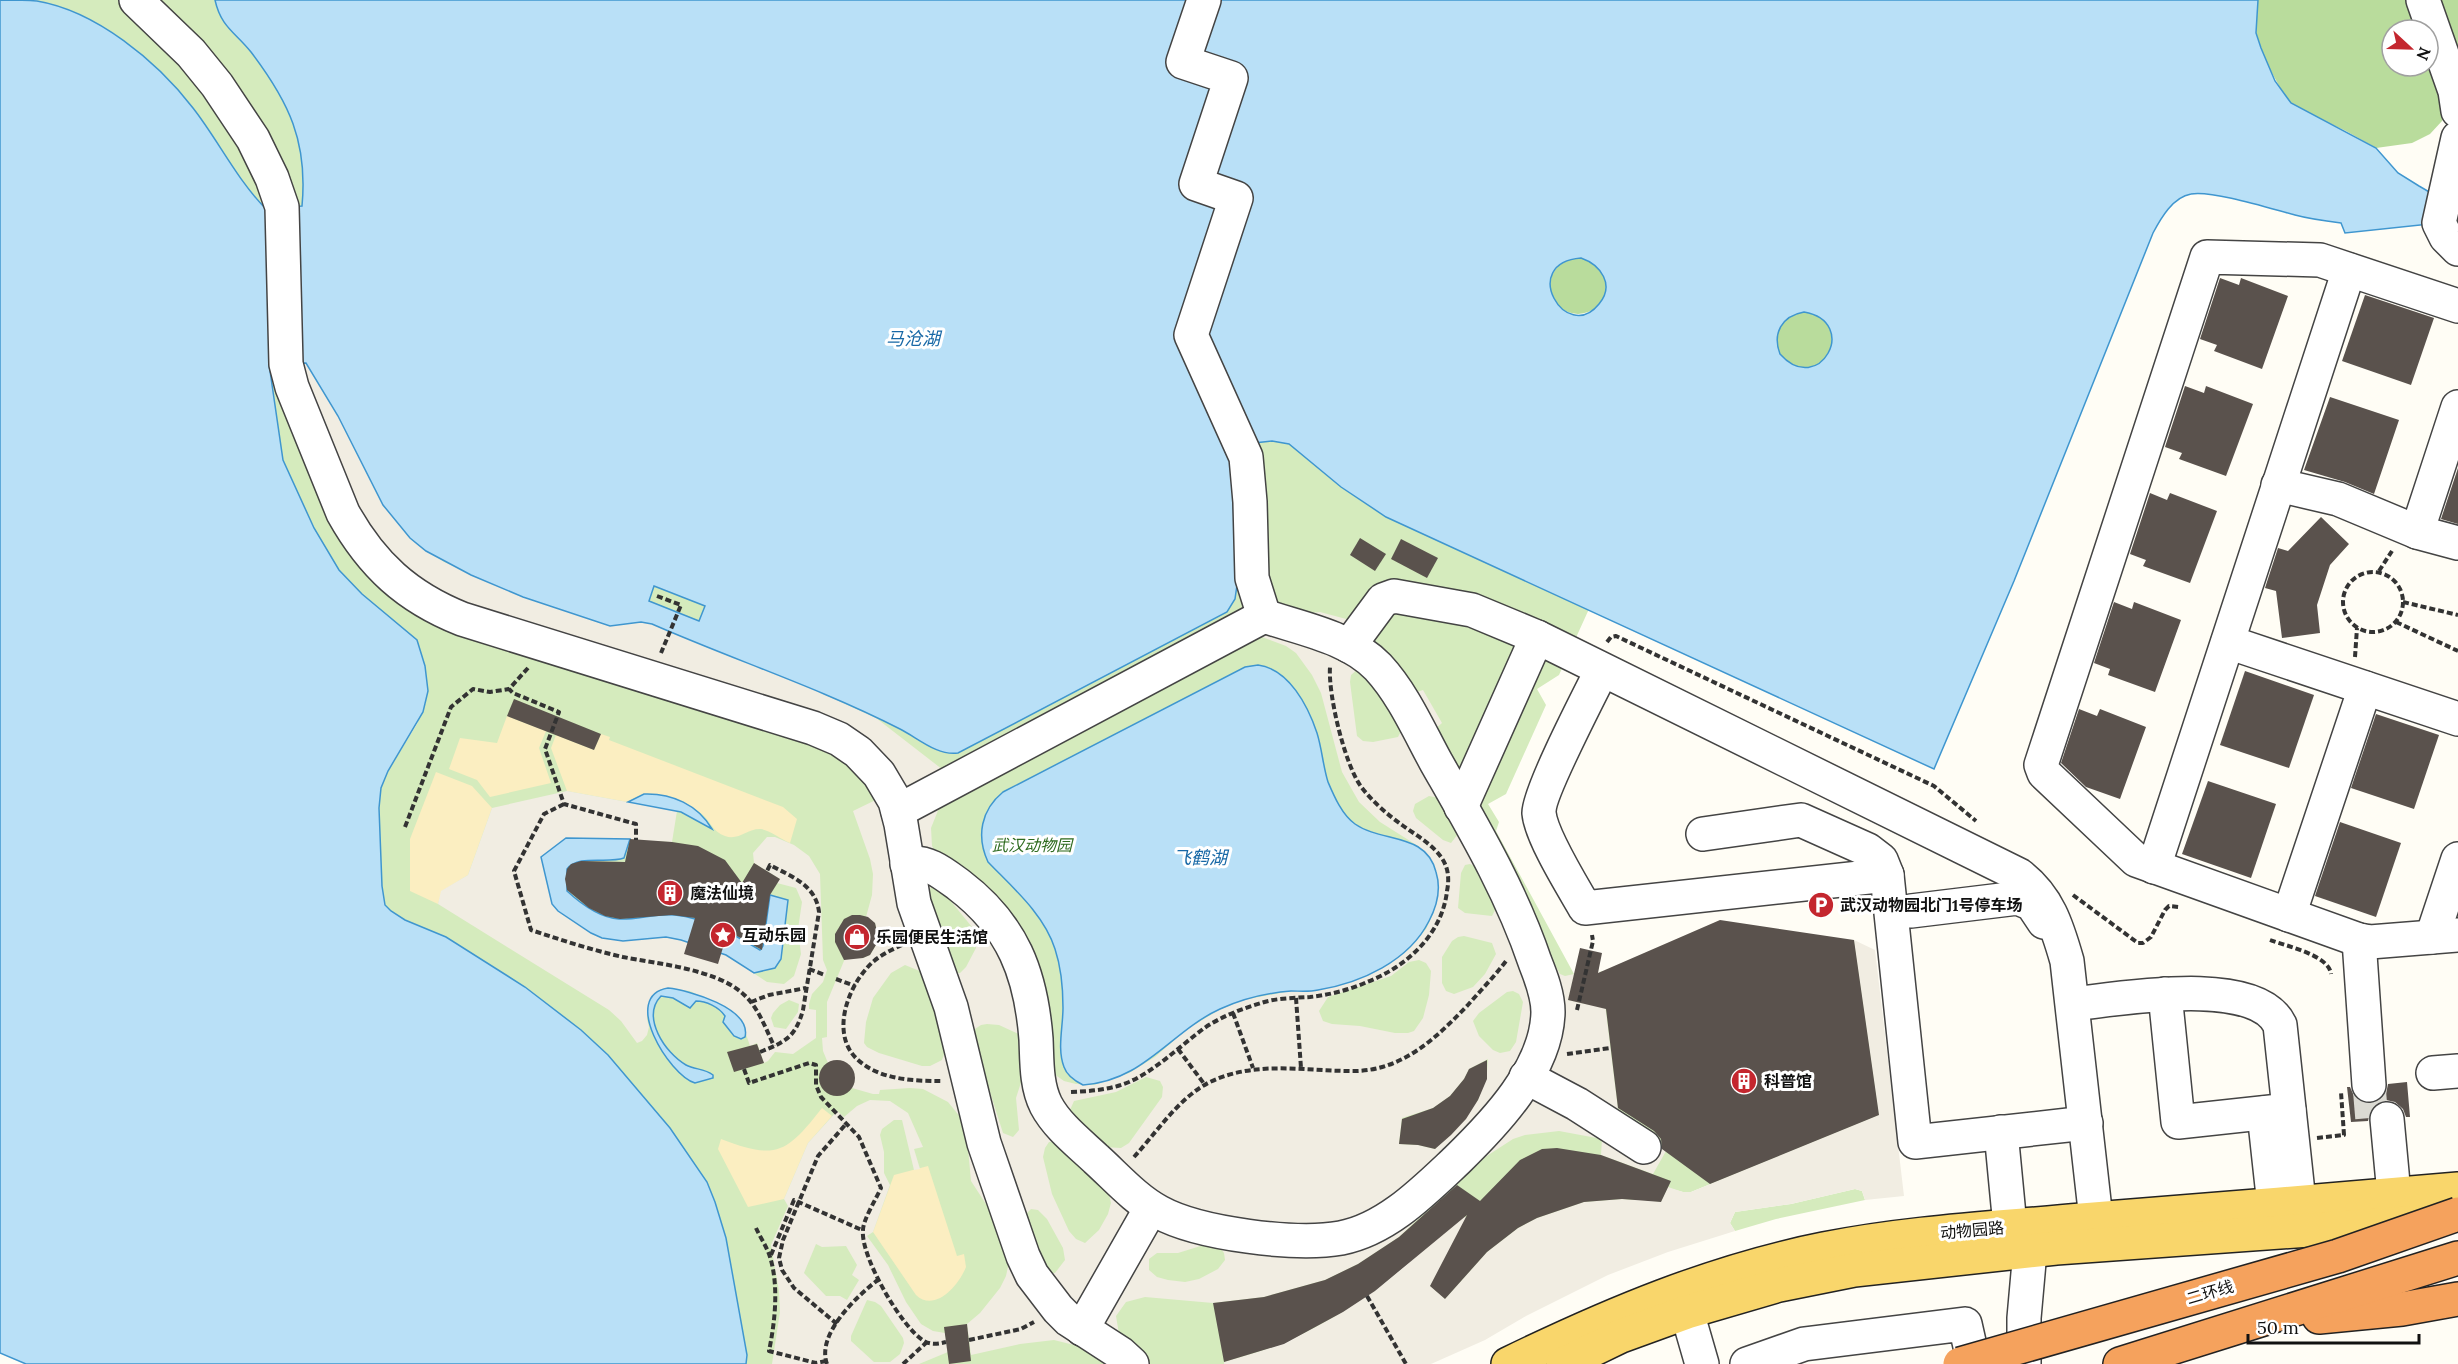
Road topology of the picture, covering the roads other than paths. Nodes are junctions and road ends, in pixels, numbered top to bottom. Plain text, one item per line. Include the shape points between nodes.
1 (136, 0) edge
2 (1204, 0) edge
3 (2423, 0) edge
4 (2458, 111) edge
5 (2458, 138) edge
6 (2458, 249) edge
7 (2349, 270) junction
8 (2458, 306) edge
9 (2458, 407) edge
10 (2278, 485) junction
11 (2417, 532) junction
12 (2458, 543) edge
13 (1264, 616) junction
14 (1537, 637) junction
15 (2228, 642) junction
16 (1340, 643) junction
17 (1602, 670) junction
18 (2365, 687) junction
19 (2458, 718) edge
20 (1461, 807) junction
21 (897, 811) junction
22 (1703, 834) dead end
23 (2458, 859) edge
24 (907, 864) junction
25 (2154, 867) junction
26 (1887, 875) junction
27 (2032, 900) junction
28 (1911, 911) dead end
29 (2289, 915) junction
30 (2445, 936) edge
31 (2364, 941) junction
32 (2165, 994) junction
33 (2073, 1004) junction
34 (1543, 1064) junction
35 (2376, 1085) tunnel mouth
36 (2277, 1111) junction
37 (2379, 1120) tunnel mouth
38 (2081, 1123) junction
39 (1990, 1133) junction
40 (1644, 1147) dead end
41 (2458, 1189) edge
42 (2385, 1195) junction
43 (2286, 1203) junction
44 (1151, 1208) junction
45 (2458, 1214) edge
46 (2091, 1220) junction
47 (2458, 1220) edge
48 (2010, 1239) junction
49 (2458, 1258) edge
50 (2458, 1299) edge
51 (1678, 1315) junction
52 (1070, 1319) junction
53 (2252, 1324) junction
54 (1692, 1363) edge
55 (1132, 1364) edge
56 (1508, 1364) edge
57 (1563, 1364) edge
58 (1747, 1364) edge
59 (1960, 1364) edge
60 (1974, 1364) edge
61 (2010, 1364) edge
62 (2024, 1364) edge
63 (2120, 1364) edge

1 - 21 lane via 191,53 217,85 264,158 282,207 286,364 292,387 343,513 354,533 388,574 414,595 445,612 774,714 839,739 873,767 891,792
2 - 13 lane via 1183,62 1231,78 1196,184 1236,198 1191,335 1242,446 1248,474 1252,578
3 - 4 lane via 2455,91
5 - 6 lane via 2439,223
7 - 8 lane
7 - 10 lane
7 - 25 lane via 2320,260 2213,256 2204,263 2041,765 2044,773 2136,860
9 - 11 lane
10 - 11 lane via 2338,500
10 - 15 lane
11 - 12 lane
13 - 16 lane
13 - 21 lane
14 - 16 lane via 1472,610 1394,596 1383,600
14 - 17 lane
14 - 20 lane
15 - 18 lane
15 - 25 lane
16 - 20 lane via 1378,668 1391,685
17 - 26 lane via 1539,811 1554,851 1585,908
17 - 27 lane via 2012,870 2027,881
18 - 19 lane
18 - 29 lane
20 - 34 lane via 1501,880 1541,977 1548,1010
21 - 24 lane
22 - 26 lane via 1801,820 1868,850 1881,860
23 - 30 lane
24 - 44 lane via 924,864 952,880 986,909 1009,939 1021,961 1030,993 1042,1094 1049,1110
24 - 52 lane via 914,903 908,940 944,983 984,1143 1023,1256 1032,1275
25 - 29 lane
26 - 39 lane via 1915,1142
27 - 28 lane
27 - 33 lane via 2058,927
27 - 38 lane via 2057,962
29 - 31 lane
30 - 31 lane
31 - 35 lane
32 - 33 lane
32 - 36 lane via 2211,994 2239,999 2276,1016 2280,1025
32 - 36 lane via 2178,1122
33 - 38 lane
34 - 40 lane via 1557,1094
34 - 44 lane via 1500,1116 1438,1178 1396,1214 1346,1237 1281,1239 1234,1233 1180,1222
36 - 43 lane
37 - 42 lane
38 - 39 lane
38 - 46 lane
39 - 48 lane
41 - 42 main road, 动物园路
42 - 43 main road, 动物园路
43 - 46 main road, 动物园路
44 - 52 lane
45 - 59 highway, 二环线, bridge via 2338,1256
46 - 48 main road, 动物园路
47 - 48 main road, 动物园路
48 - 51 main road, 动物园路 via 1779,1285
48 - 56 main road, 动物园路 via 1943,1232 1823,1249 1731,1272 1616,1314
48 - 61 lane
48 - 62 lane via 2024,1318
49 - 53 highway
50 - 53 highway via 2402,1309
51 - 54 lane
51 - 57 main road, 动物园路 via 1621,1336
52 - 55 lane
53 - 63 highway
58 - 60 lane via 1804,1344 1965,1324

